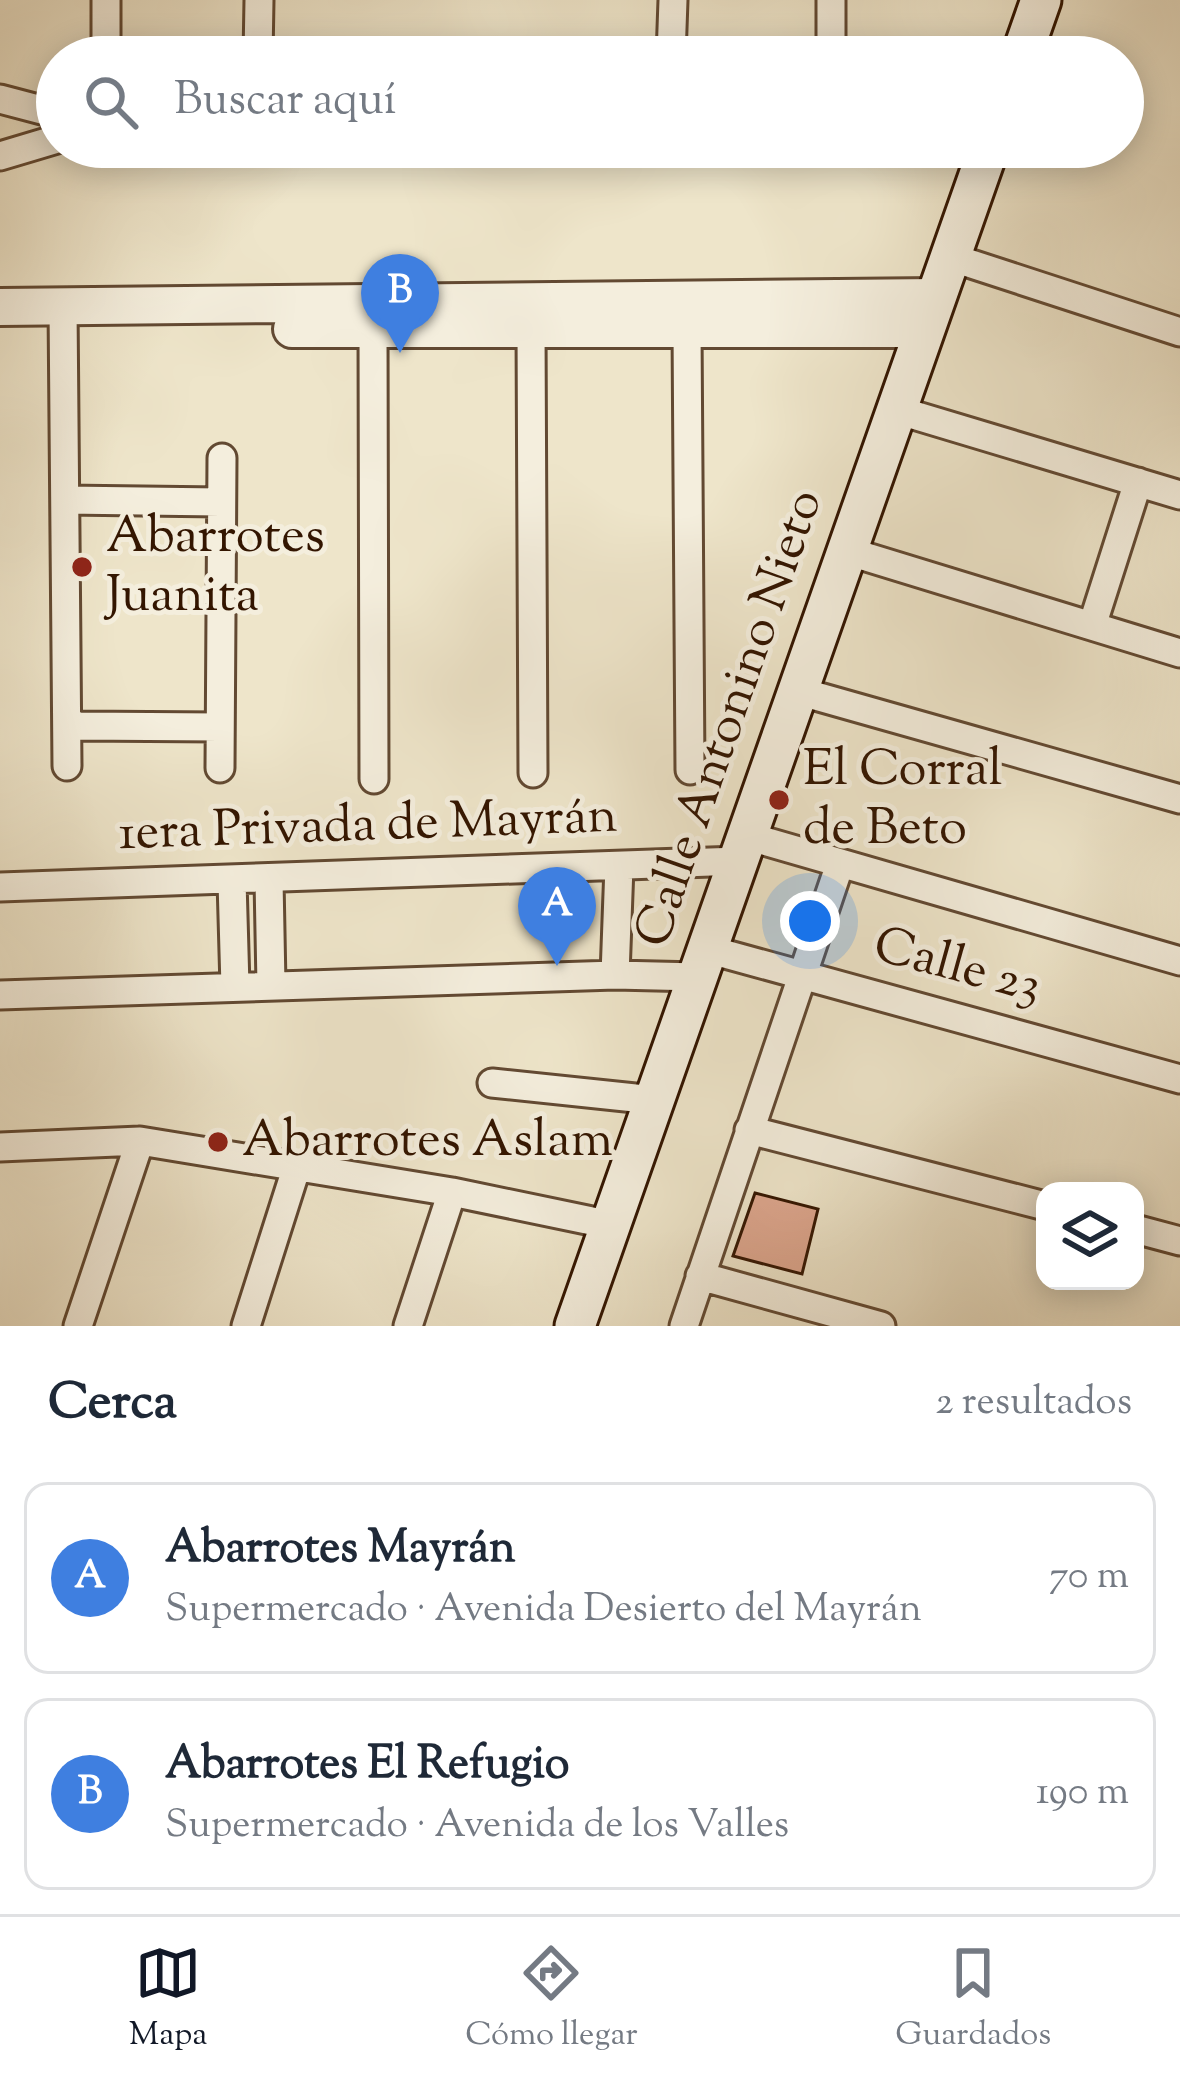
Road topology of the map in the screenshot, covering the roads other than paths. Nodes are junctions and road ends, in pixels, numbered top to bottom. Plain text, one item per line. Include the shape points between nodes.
1 (106, 0) edge
2 (259, 0) edge
3 (673, 0) edge
4 (831, 0) edge
5 (1041, 0) edge
6 (106, 36) edge
7 (258, 36) edge
8 (671, 36) edge
9 (831, 36) edge
10 (1028, 36) edge
11 (0, 99) edge
12 (36, 108) edge
13 (36, 145) edge
14 (0, 156) edge
15 (982, 168) edge
16 (950, 257) junction
17 (0, 307) edge
18 (931, 313) junction
19 (608, 314) junction
20 (237, 317) junction
21 (63, 318) junction
22 (687, 328) junction
23 (0, 329) edge
24 (373, 329) junction
25 (531, 329) junction
26 (1180, 332) edge
27 (897, 410) junction
28 (222, 458) dead end
29 (1138, 482) junction
30 (1180, 495) edge
31 (65, 500) junction
32 (220, 502) junction
33 (847, 551) junction
34 (1092, 626) junction
35 (1180, 652) edge
36 (798, 691) junction
37 (67, 721) junction
38 (219, 727) junction
39 (67, 766) dead end
40 (220, 768) dead end
41 (690, 770) dead end
42 (533, 773) dead end
43 (374, 779) dead end
44 (1180, 799) edge
45 (743, 849) junction
46 (841, 864) junction
47 (619, 866) junction
48 (269, 880) junction
49 (232, 881) junction
50 (0, 887) edge
51 (1180, 961) edge
52 (703, 963) junction
53 (615, 975) junction
54 (802, 975) junction
55 (271, 986) junction
56 (235, 987) junction
57 (0, 995) edge
58 (1180, 1079) edge
59 (492, 1083) dead end
60 (654, 1100) junction
61 (749, 1130) junction
62 (140, 1141) junction
63 (0, 1147) edge
64 (297, 1166) junction
65 (452, 1192) junction
66 (1036, 1204) edge
67 (611, 1225) junction
68 (1144, 1231) edge
69 (1180, 1240) edge
70 (700, 1276) junction
71 (78, 1326) edge
72 (245, 1326) edge
73 (408, 1326) edge
74 (575, 1326) edge
75 (684, 1326) edge
76 (881, 1326) edge

1 - 6 street
2 - 7 street
3 - 8 street
4 - 9 street
5 - 10 main road
11 - 12 street
13 - 14 street
15 - 16 main road, Calle Antonino Nieto
16 - 18 main road, Calle Antonino Nieto
16 - 26 street
17 - 21 street
18 - 19 street
18 - 22 street
18 - 27 main road, Calle Antonino Nieto
19 - 20 street
19 - 22 street
19 - 25 street
20 - 21 street
20 - 24 street
21 - 23 street
21 - 31 street
22 - 41 street
24 - 25 street
24 - 43 street
25 - 42 street
27 - 29 street
27 - 33 main road, Calle Antonino Nieto
28 - 32 street
29 - 30 street
29 - 34 street
31 - 32 street
31 - 37 street
32 - 38 street
33 - 34 street
33 - 36 main road, Calle Antonino Nieto
34 - 35 street
36 - 44 street
36 - 45 main road, Calle Antonino Nieto
37 - 38 street
37 - 39 street
38 - 40 street
45 - 46 street, 1era Privada de Mayrán
45 - 47 street, 1era Privada de Mayrán
45 - 52 main road, Calle Antonino Nieto
46 - 51 street, 1era Privada de Mayrán
46 - 54 street
47 - 48 street, 1era Privada de Mayrán
47 - 53 street
48 - 49 street, 1era Privada de Mayrán
48 - 55 street
49 - 50 street, 1era Privada de Mayrán
49 - 56 street
52 - 53 street, Calle 23
52 - 54 street, Calle 23
52 - 60 main road, Calle Antonino Nieto
53 - 55 street, Calle 23
54 - 58 street, Calle 23
54 - 61 street
55 - 56 street, Calle 23
56 - 57 street, Calle 23
59 - 60 street
60 - 67 main road, Calle Antonino Nieto
61 - 66 street
61 - 70 street
62 - 63 street
62 - 64 street
62 - 71 street
64 - 65 street
64 - 72 street
65 - 67 street
65 - 73 street
67 - 74 main road, Calle Antonino Nieto
68 - 69 street
70 - 75 street
70 - 76 street

